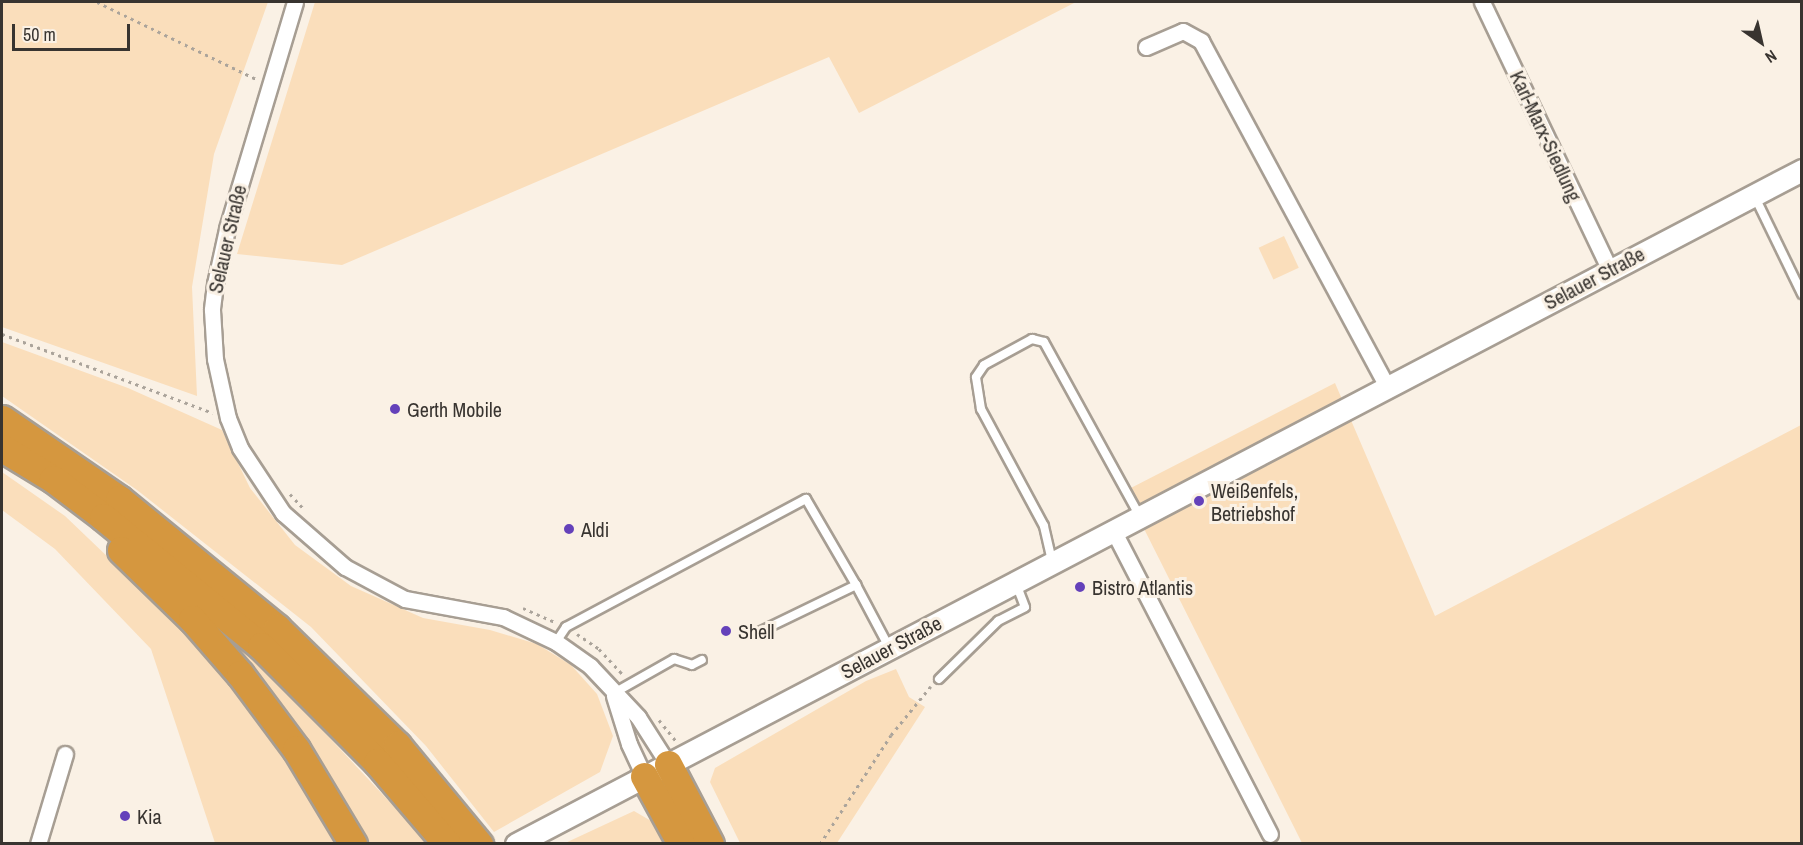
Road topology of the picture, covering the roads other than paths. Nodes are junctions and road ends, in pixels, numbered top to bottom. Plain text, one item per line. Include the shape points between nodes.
1 (295, 2) edge
2 (1482, 2) edge
3 (1146, 47) dead end
4 (1802, 170) edge
5 (1754, 195) junction
6 (1610, 270) junction
7 (1802, 294) edge
8 (1388, 386) junction
9 (2, 419) edge
10 (2, 448) edge
11 (53, 479) junction
12 (1140, 516) junction
13 (1113, 530) junction
14 (1052, 562) junction
15 (1015, 581) junction
16 (856, 585) junction
17 (761, 631) dead end
18 (556, 642) junction
19 (889, 648) junction
20 (702, 660) dead end
21 (939, 679) road end
22 (613, 694) junction
23 (65, 754) dead end
24 (675, 760) junction
25 (644, 776) junction
26 (1270, 834) dead end
27 (525, 839) edge
28 (38, 843) edge
29 (353, 843) edge
30 (447, 843) edge
31 (479, 843) edge
32 (681, 843) edge
33 (710, 843) edge

1 - 18 street, Selauer Straße via 268,85 215,284 215,359 228,418 267,492 306,536 345,567 405,599 503,617
2 - 6 street, Karl-Marx-Siedlung
3 - 8 street via 1182,32 1201,41
4 - 5 main road, Selauer Straße
5 - 6 main road, Selauer Straße
5 - 7 lane
6 - 8 main road, Selauer Straße
8 - 12 main road, Selauer Straße
9 - 31 highway via 119,499 278,628 397,745
10 - 11 highway
11 - 29 highway via 65,504 138,566 240,674 296,749
11 - 30 highway via 193,587 261,646 377,762
12 - 13 main road, Selauer Straße
12 - 14 lane via 1044,342 1032,339 984,365 976,377 981,409 1044,526
13 - 14 main road, Selauer Straße
13 - 26 street
14 - 15 main road, Selauer Straße
15 - 19 main road, Selauer Straße
15 - 21 lane via 1025,607 998,621
16 - 17 lane
16 - 18 lane via 806,499 566,627
16 - 19 lane
18 - 22 street, Selauer Straße via 590,666
19 - 24 main road, Selauer Straße
20 - 22 lane via 692,665 674,659
22 - 24 street, Selauer Straße
22 - 25 street, Selauer Straße via 628,744
23 - 28 street
24 - 25 main road, Selauer Straße
24 - 33 highway
25 - 27 main road, Selauer Straße
25 - 32 highway

